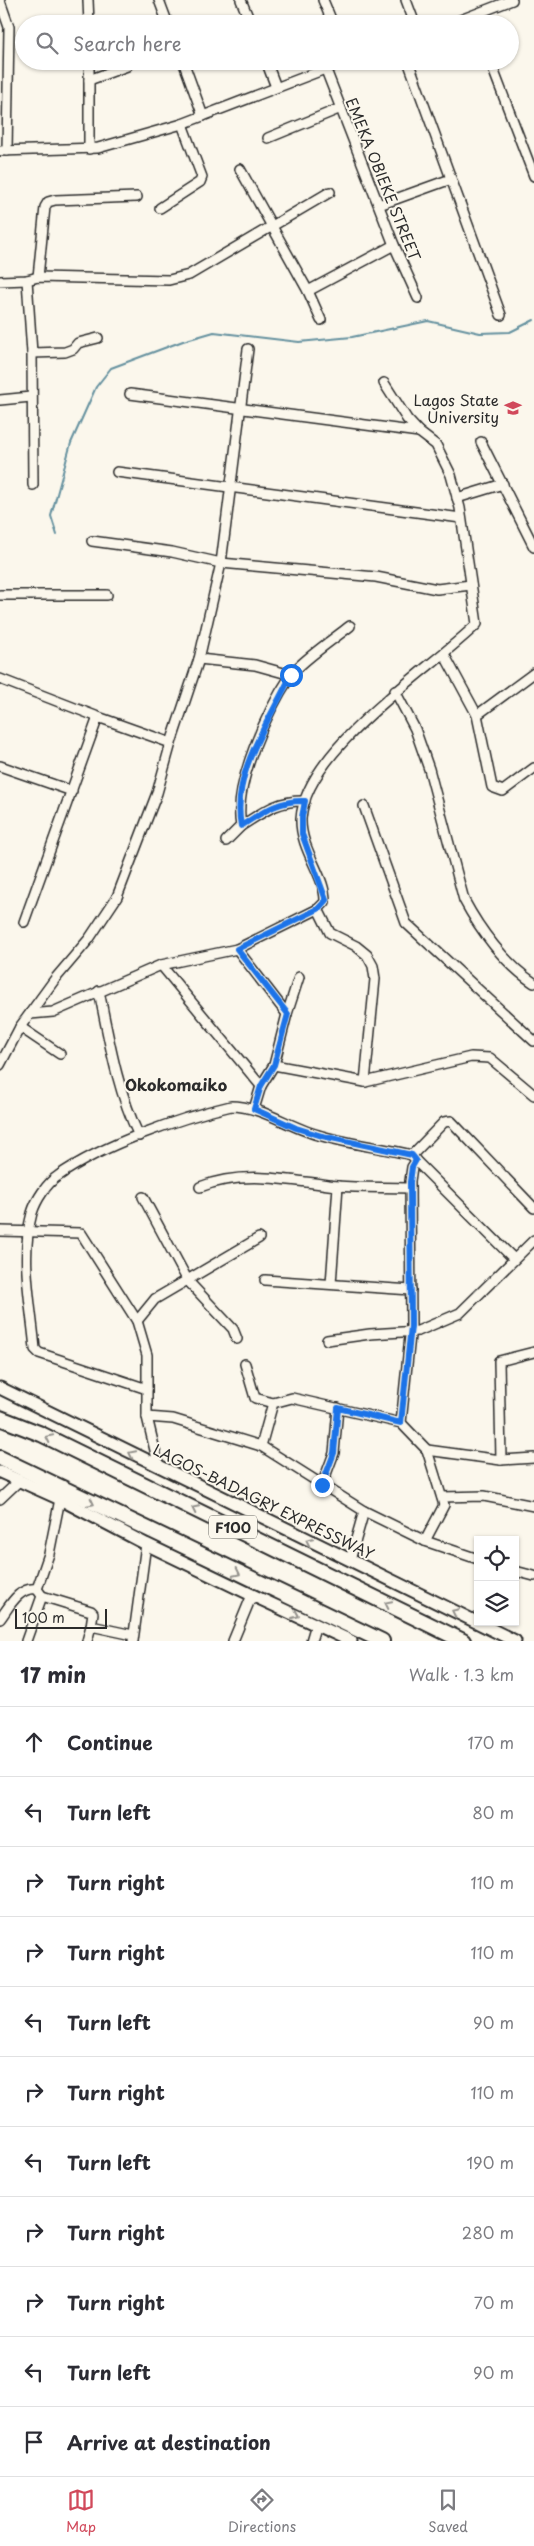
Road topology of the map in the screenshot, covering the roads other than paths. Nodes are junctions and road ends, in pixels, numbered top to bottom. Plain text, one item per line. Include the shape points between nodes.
1 (89, 0) edge
2 (159, 0) edge
3 (241, 0) edge
4 (324, 0) edge
5 (406, 0) edge
6 (512, 0) edge
7 (0, 1) edge
8 (490, 4) edge
9 (88, 15) edge
10 (165, 15) edge
11 (247, 15) edge
12 (330, 15) edge
13 (412, 15) edge
14 (479, 15) edge
15 (89, 70) edge
16 (116, 70) edge
17 (185, 70) edge
18 (269, 70) edge
19 (326, 70) joint
20 (411, 70) edge
21 (494, 70) edge
22 (89, 80) junction
23 (276, 87) junction
24 (341, 108) junction
25 (203, 116) junction
26 (182, 124) junction
27 (268, 138) dead end
28 (88, 149) junction
29 (4, 151) edge
30 (532, 165) edge
31 (240, 169) dead end
32 (534, 176) edge
33 (451, 179) junction
34 (330, 192) dead end
35 (137, 197) dead end
36 (379, 205) junction
37 (160, 208) dead end
38 (272, 228) junction
39 (394, 245) junction
40 (38, 277) junction
41 (27, 280) junction
42 (0, 281) edge
43 (308, 291) junction
44 (418, 298) dead end
45 (501, 315) dead end
46 (320, 320) dead end
47 (98, 338) dead end
48 (248, 349) dead end
49 (32, 354) junction
50 (384, 383) dead end
51 (130, 394) dead end
52 (31, 397) junction
53 (0, 400) edge
54 (242, 408) junction
55 (419, 432) junction
56 (482, 442) dead end
57 (116, 472) dead end
58 (503, 484) junction
59 (33, 485) dead end
60 (232, 488) junction
61 (457, 498) junction
62 (461, 518) junction
63 (92, 541) dead end
64 (534, 547) edge
65 (221, 564) junction
66 (471, 585) junction
67 (0, 595) edge
68 (107, 595) dead end
69 (350, 626) dead end
70 (444, 654) junction
71 (200, 659) junction
72 (534, 673) edge
73 (291, 675) junction
74 (0, 679) edge
75 (395, 691) junction
76 (477, 715) junction
77 (98, 717) junction
78 (171, 743) junction
79 (0, 766) edge
80 (534, 768) edge
81 (72, 791) junction
82 (305, 801) junction
83 (364, 806) dead end
84 (241, 826) junction
85 (226, 841) dead end
86 (318, 909) junction
87 (24, 922) dead end
88 (237, 949) junction
89 (161, 965) junction
90 (299, 977) dead end
91 (534, 983) edge
92 (100, 991) junction
93 (30, 1014) junction
94 (288, 1014) junction
95 (20, 1027) junction
96 (534, 1040) edge
97 (60, 1054) dead end
98 (0, 1065) edge
99 (274, 1065) junction
100 (365, 1082) junction
101 (261, 1086) junction
102 (534, 1095) edge
103 (254, 1109) junction
104 (138, 1136) junction
105 (414, 1158) junction
106 (200, 1186) dead end
107 (338, 1186) junction
108 (410, 1188) junction
109 (143, 1197) dead end
110 (534, 1208) edge
111 (0, 1231) edge
112 (28, 1232) junction
113 (259, 1238) dead end
114 (534, 1240) edge
115 (514, 1260) junction
116 (265, 1280) dead end
117 (188, 1281) junction
118 (331, 1284) junction
119 (411, 1290) junction
120 (137, 1321) junction
121 (410, 1333) junction
122 (237, 1339) dead end
123 (327, 1340) dead end
124 (534, 1352) edge
125 (245, 1364) dead end
126 (0, 1388) edge
127 (147, 1389) junction
128 (273, 1403) junction
129 (338, 1408) junction
130 (148, 1417) junction
131 (0, 1418) edge
132 (401, 1423) junction
133 (261, 1446) junction
134 (427, 1450) junction
135 (0, 1458) edge
136 (534, 1458) edge
137 (501, 1460) junction
138 (159, 1468) junction
139 (0, 1472) edge
140 (19, 1481) junction
141 (322, 1485) junction
142 (442, 1497) junction
143 (0, 1499) edge
144 (60, 1499) junction
145 (534, 1506) edge
146 (364, 1511) junction
147 (425, 1541) junction
148 (146, 1544) junction
149 (474, 1558) edge
150 (350, 1560) junction
151 (519, 1572) edge
152 (534, 1576) edge
153 (40, 1593) junction
154 (252, 1595) junction
155 (0, 1619) edge
156 (316, 1624) junction
157 (92, 1626) junction
158 (133, 1638) edge
159 (26, 1641) edge
160 (87, 1641) edge
161 (233, 1641) edge
162 (311, 1641) edge
163 (351, 1641) edge
164 (382, 1641) edge
165 (463, 1641) edge
166 (515, 1641) edge

1 - 9 street
2 - 10 street
3 - 11 street
4 - 12 street
5 - 13 street
6 - 8 street
7 - 29 street via 9,27
8 - 14 street
15 - 22 street
16 - 22 street
17 - 25 street
18 - 23 street
19 - 23 street
19 - 24 street, EMEKA OBIEKE STREET
20 - 33 street
21 - 30 street
22 - 28 street
23 - 25 street
24 - 27 street
24 - 36 street, EMEKA OBIEKE STREET
25 - 26 street
26 - 28 street
26 - 37 street via 202,177 200,182
28 - 29 street
30 - 32 street
31 - 38 street
33 - 36 street
33 - 45 street
34 - 38 street
35 - 40 street via 48,202
36 - 39 street, EMEKA OBIEKE STREET
38 - 40 street via 189,275 169,280
38 - 43 street
39 - 43 street
39 - 44 street, EMEKA OBIEKE STREET
40 - 41 street
41 - 42 street
41 - 49 street
43 - 46 street
47 - 49 street via 78,342 65,352
48 - 54 street
49 - 52 street
50 - 55 street
51 - 54 street
52 - 53 street
52 - 59 street
54 - 55 street
54 - 60 street
55 - 61 street via 436,445 451,475
56 - 58 street
57 - 60 street
58 - 61 street
58 - 64 street
60 - 62 street
60 - 65 street
61 - 62 street
62 - 66 street
63 - 65 street via 172,552
65 - 66 street via 376,577 437,589
65 - 71 street
66 - 70 street via 477,624
67 - 68 street
69 - 73 street
70 - 75 street
70 - 76 street
71 - 73 street via 255,665
71 - 78 street
72 - 76 street
73 - 84 street via 258,737 238,809
74 - 77 street
75 - 82 street via 331,757
75 - 91 street via 415,729 429,769 464,900 518,972
76 - 80 street via 492,787 503,791
77 - 78 street
77 - 81 street
78 - 93 street via 157,793 117,897
79 - 81 street
81 - 87 street
82 - 84 street via 275,804
82 - 86 street via 302,834 325,897 325,902
83 - 96 street via 406,923
84 - 85 street
86 - 88 street
86 - 100 street via 330,933 356,946 373,966 375,979
88 - 89 street
88 - 94 street
89 - 92 street
89 - 101 street
90 - 94 street
92 - 93 street via 53,1012
92 - 104 street via 114,1064
93 - 95 street
94 - 99 street
95 - 97 street
95 - 98 street
99 - 100 street
99 - 101 street
100 - 102 street via 485,1056
101 - 103 street
103 - 104 street via 246,1106 220,1109
103 - 105 street via 322,1136
104 - 112 street via 57,1176 33,1210
105 - 108 street
105 - 110 street via 448,1121
105 - 115 street
106 - 107 street via 251,1177
107 - 108 street
107 - 118 street
108 - 119 street
109 - 117 street
111 - 112 street
112 - 120 street via 81,1234
112 - 127 street via 27,1282 35,1349
113 - 117 street
114 - 115 street
115 - 121 street via 460,1313
116 - 118 street
117 - 120 street via 155,1299
117 - 122 street via 233,1329
118 - 119 street
119 - 121 street
120 - 127 street via 147,1355
121 - 123 street
121 - 132 street
124 - 137 street via 499,1361
125 - 128 street via 255,1398
138 -> 126 main road, LAGOS-BADAGRY EXPRESSWAY
127 - 130 street
128 - 129 street via 292,1398
128 - 133 street
129 - 132 street
129 - 141 street via 334,1453
130 - 133 street via 199,1425
130 - 138 street
165 -> 131 highway, F100 via 50,1438
132 - 134 street
133 - 141 street
134 - 137 street
134 - 142 street
135 -> 164 highway, F100
136 - 137 street
150 -> 138 main road, LAGOS-BADAGRY EXPRESSWAY
139 - 140 main road
140 - 143 street
140 - 144 main road
141 - 146 street
142 - 145 street via 484,1496
142 - 147 street via 444,1505
144 - 148 main road
144 - 153 street
146 - 147 street
146 - 150 street
147 - 149 street
148 - 154 main road
148 - 158 street
166 -> 150 main road, LAGOS-BADAGRY EXPRESSWAY
151 - 152 street
153 - 155 street via 32,1588 20,1593
153 - 157 street via 91,1611
153 - 159 street
154 -> 156 main road
154 - 161 street
156 - 162 street
156 - 163 main road
157 - 158 street
157 - 160 street

